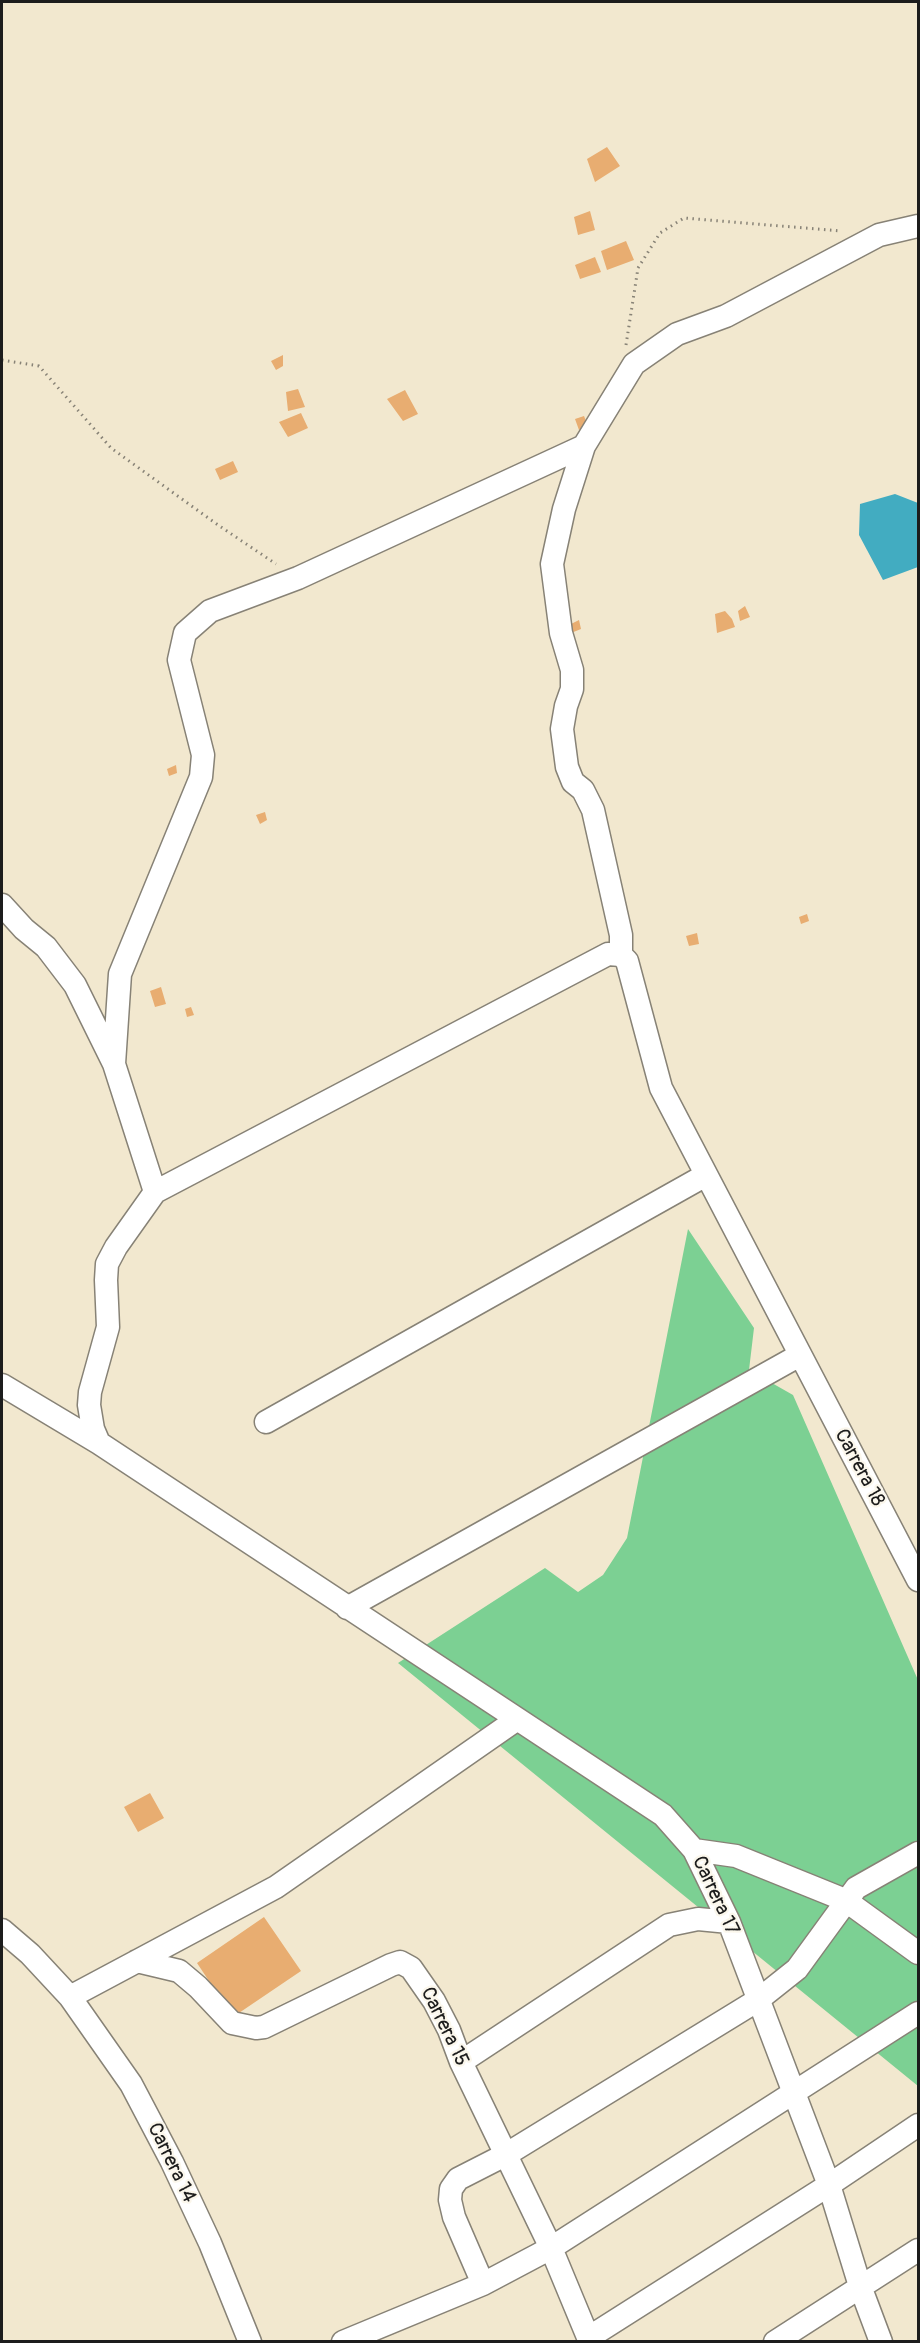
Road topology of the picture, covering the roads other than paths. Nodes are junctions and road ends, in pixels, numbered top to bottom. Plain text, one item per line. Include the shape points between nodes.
1 (918, 226) edge
2 (584, 446) junction
3 (2, 905) edge
4 (621, 955) junction
5 (114, 1064) junction
6 (706, 1175) junction
7 (155, 1192) junction
8 (800, 1355) junction
9 (2, 1386) edge
10 (266, 1422) dead end
11 (99, 1443) junction
12 (918, 1580) edge
13 (347, 1608) junction
14 (516, 1720) junction
15 (694, 1850) junction
16 (918, 1853) edge
17 (845, 1900) junction
18 (729, 1922) junction
19 (2, 1930) edge
20 (918, 1953) edge
21 (137, 1961) junction
22 (70, 1997) junction
23 (758, 2000) junction
24 (918, 2013) edge
25 (462, 2062) junction
26 (794, 2093) junction
27 (918, 2125) edge
28 (507, 2154) junction
29 (829, 2185) junction
30 (551, 2248) junction
31 (918, 2250) edge
32 (483, 2284) junction
33 (860, 2286) junction
34 (589, 2340) edge
35 (250, 2342) edge
36 (343, 2342) edge
37 (775, 2342) edge
38 (881, 2342) edge

1 - 2 street, Carrera 18 via 879,235 726,316 677,334 634,364
2 - 4 street, Carrera 18 via 552,564 561,633 572,670 572,689 562,729 567,767 593,810 602,840 621,935
2 - 5 street via 298,578 210,611 185,633 179,660 202,755 201,777 120,974
3 - 5 street via 61,964
4 - 6 street, Carrera 18 via 627,961 661,1088
4 - 7 street via 608,954
5 - 7 street
6 - 8 street, Carrera 18
6 - 10 street
7 - 11 street via 116,1247 106,1272 108,1327 89,1405
8 - 12 street, Carrera 18
8 - 13 street
9 - 11 street, Carrera 17
11 - 13 street, Carrera 17
13 - 14 street, Carrera 17
14 - 15 street, Carrera 17 via 663,1815
14 - 21 street via 276,1887
15 - 17 street via 736,1856
15 - 18 street, Carrera 17
16 - 17 street via 856,1888
17 - 20 street
17 - 23 street via 797,1969
18 - 23 street, Carrera 17
18 - 25 street via 699,1919 669,1925
19 - 22 street, Carrera 14
21 - 22 street
21 - 25 street, Carrera 15 via 179,1971 232,2023 256,2028 391,1965 405,1963 434,2001
22 - 35 street, Carrera 14 via 141,2103 210,2243
23 - 26 street, Carrera 17
23 - 28 street
24 - 26 street
25 - 28 street, Carrera 15
26 - 29 street, Carrera 17
26 - 30 street
27 - 29 street
28 - 30 street, Carrera 15
28 - 32 street via 458,2179 451,2189 454,2217
29 - 33 street, Carrera 17
29 - 34 street
30 - 32 street
30 - 34 street, Carrera 15
31 - 33 street
32 - 36 street
33 - 37 street
33 - 38 street, Carrera 17

